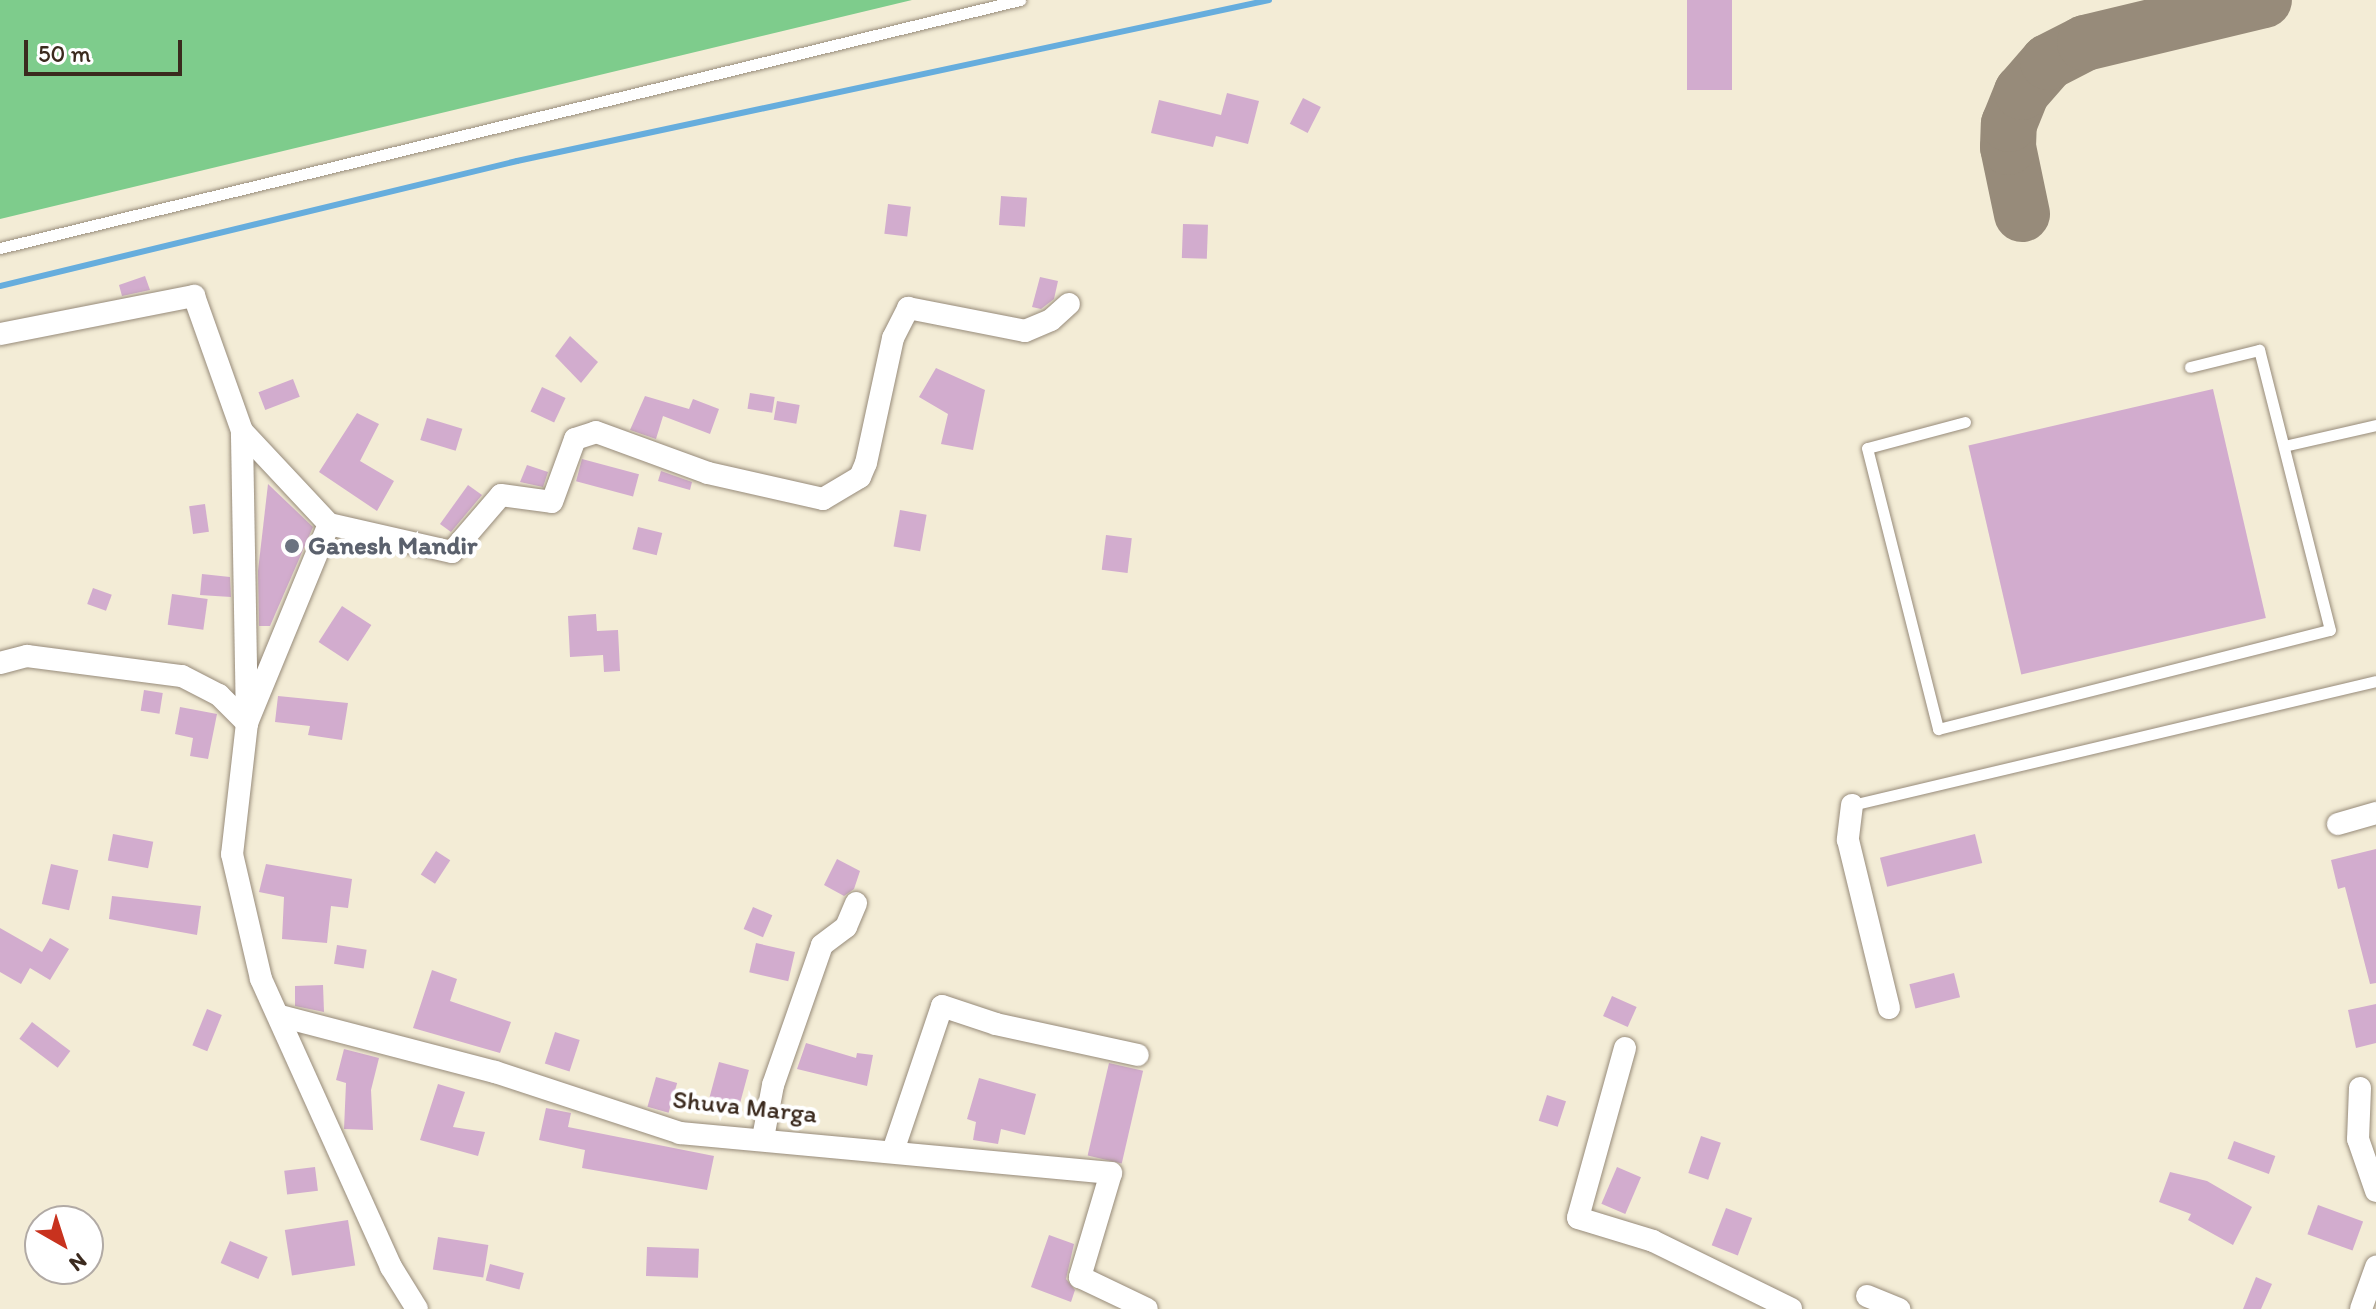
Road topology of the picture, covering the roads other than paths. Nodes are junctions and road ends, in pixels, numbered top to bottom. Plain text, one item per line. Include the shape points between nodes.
1 (1020, 0) edge
2 (0, 248) edge
3 (1069, 304) dead end
4 (0, 334) edge
5 (2190, 367) dead end
6 (1965, 422) dead end
7 (2376, 425) edge
8 (242, 431) junction
9 (2284, 446) junction
10 (329, 524) junction
11 (0, 663) edge
12 (2376, 681) edge
13 (247, 723) junction
14 (1852, 805) joint
15 (2376, 813) edge
16 (2338, 824) dead end
17 (856, 903) dead end
18 (1889, 1008) dead end
19 (280, 1016) junction
20 (1625, 1048) dead end
21 (1138, 1055) dead end
22 (2360, 1088) dead end
23 (763, 1138) junction
24 (893, 1151) junction
25 (2376, 1191) edge
26 (2376, 1267) edge
27 (1867, 1296) dead end
28 (417, 1309) edge
29 (1147, 1309) edge
30 (1791, 1309) edge
31 (1899, 1309) edge
32 (2361, 1309) edge

1 - 2 lane
3 - 10 street via 1051,320 1025,331 908,308 893,338 860,477 823,499 708,473 596,432 575,439 552,502 501,495 452,552
4 - 8 street via 194,296
5 - 9 lane via 2259,350
6 - 9 lane via 1867,448 1938,729 2330,630
7 - 9 lane
8 - 10 street
8 - 13 street
10 - 13 street
11 - 13 street via 27,656 182,676 219,695
12 - 14 lane
13 - 19 street via 232,854 261,979
14 - 18 street via 1848,840
15 - 16 street
17 - 23 street via 846,927 822,945 773,1085
19 - 23 street, Shuva Marga via 495,1072 680,1133
19 - 28 street via 385,1253
20 - 30 street via 1578,1218 1653,1241
21 - 24 street via 996,1024 942,1006
22 - 25 street via 2358,1139
23 - 24 street, Shuva Marga
24 - 29 street, Shuva Marga via 1111,1173 1080,1277
26 - 32 street
27 - 31 street

